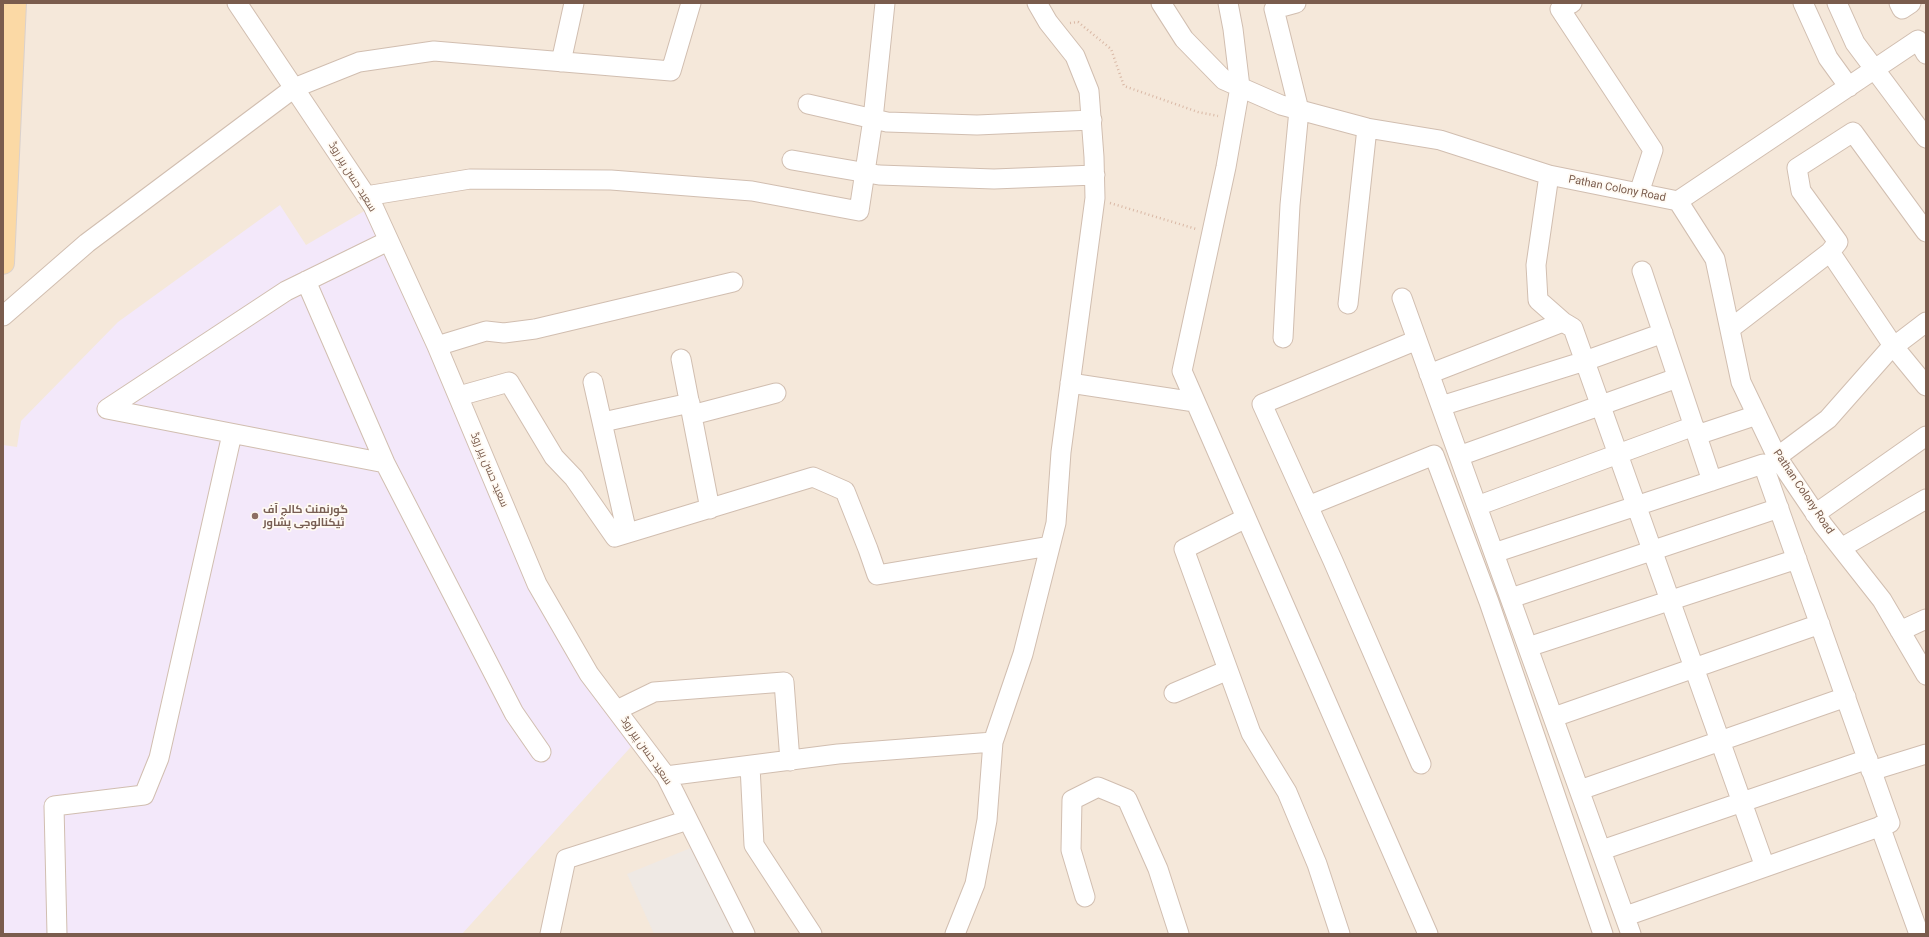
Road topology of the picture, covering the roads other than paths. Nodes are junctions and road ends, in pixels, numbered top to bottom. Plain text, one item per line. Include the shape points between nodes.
1 (15, 3) edge
2 (237, 3) edge
3 (574, 3) edge
4 (691, 3) edge
5 (885, 3) edge
6 (1037, 3) edge
7 (1161, 3) edge
8 (1228, 3) edge
9 (1296, 3) edge
10 (1803, 3) edge
11 (1837, 3) edge
12 (1899, 3) edge
13 (1911, 3) edge
14 (1563, 5) edge
15 (1926, 54) edge
16 (561, 62) junction
17 (1876, 69) junction
18 (1240, 87) junction
19 (1849, 87) junction
20 (294, 88) junction
21 (808, 104) dead end
22 (1300, 110) junction
23 (873, 119) junction
24 (1092, 120) junction
25 (1366, 128) junction
26 (6, 133) edge
27 (1926, 138) edge
28 (792, 160) dead end
29 (865, 172) junction
30 (1095, 175) junction
31 (1549, 175) junction
32 (1639, 193) junction
33 (366, 196) junction
34 (1678, 201) junction
35 (1926, 232) edge
36 (388, 241) junction
37 (1830, 252) junction
38 (3, 263) edge
39 (1642, 271) dead end
40 (306, 281) junction
41 (733, 282) dead end
42 (1402, 298) dead end
43 (1348, 304) dead end
44 (3, 316) edge
45 (1563, 322) junction
46 (1926, 322) edge
47 (1730, 328) junction
48 (1662, 333) junction
49 (1283, 338) dead end
50 (1417, 340) junction
51 (437, 346) junction
52 (1894, 347) junction
53 (681, 359) dead end
54 (1584, 361) junction
55 (1430, 374) junction
56 (1677, 378) junction
57 (594, 382) dead end
58 (1070, 383) junction
59 (1926, 386) edge
60 (776, 393) dead end
61 (459, 396) junction
62 (1195, 402) junction
63 (1600, 405) junction
64 (1441, 406) junction
65 (691, 409) junction
66 (1757, 415) junction
67 (603, 422) junction
68 (1695, 431) junction
69 (232, 434) junction
70 (1926, 436) edge
71 (1618, 454) junction
72 (1459, 456) junction
73 (1777, 458) junction
74 (385, 463) junction
75 (1712, 481) junction
76 (1926, 499) edge
77 (1308, 506) junction
78 (1477, 506) junction
79 (1637, 506) junction
80 (1779, 508) junction
81 (710, 509) junction
82 (1815, 514) junction
83 (1246, 518) junction
84 (627, 533) junction
85 (1050, 546) junction
86 (1841, 548) junction
87 (1653, 552) junction
88 (1494, 553) junction
89 (1797, 559) junction
90 (1511, 598) junction
91 (1670, 600) junction
92 (1926, 619) edge
93 (1820, 624) junction
94 (1900, 631) junction
95 (1528, 647) junction
96 (1694, 668) junction
97 (1228, 670) junction
98 (1926, 675) edge
99 (1174, 693) dead end
100 (1846, 697) junction
101 (617, 710) junction
102 (1554, 717) junction
103 (993, 742) junction
104 (1720, 742) junction
105 (541, 752) dead end
106 (1926, 754) edge
107 (790, 761) junction
108 (1421, 764) dead end
109 (1870, 765) junction
110 (750, 766) junction
111 (666, 776) junction
112 (1580, 790) junction
113 (1742, 804) junction
114 (688, 820) junction
115 (1880, 826) junction
116 (1602, 850) junction
117 (1765, 867) junction
118 (1085, 897) dead end
119 (1626, 916) junction
120 (57, 934) edge
121 (550, 934) edge
122 (745, 934) edge
123 (812, 934) edge
124 (955, 934) edge
125 (1179, 934) edge
126 (1340, 934) edge
127 (1428, 934) edge
128 (1603, 934) edge
129 (1631, 934) edge
130 (1919, 934) edge

1 - 26 main road
2 - 20 street, سعید حسن پیر روڈ
3 - 16 street
4 - 16 street via 671,71
5 - 23 street
6 - 24 street via 1052,28 1075,56 1089,91
7 - 18 street, Pathan Colony Road via 1184,39 1224,80
8 - 18 street
9 - 22 street via 1274,9
10 - 19 street via 1828,58
11 - 17 street via 1855,43
12 - 13 street via 1902,9
14 - 32 street via 1653,150
15 - 17 street via 1918,40
16 - 20 street via 434,51 359,62
17 - 19 street
17 - 27 street
18 - 22 street, Pathan Colony Road via 1281,105
18 - 62 street via 1182,371
19 - 34 street
20 - 33 street, سعید حسن پیر روڈ
20 - 44 street via 87,243
21 - 23 street
22 - 25 street, Pathan Colony Road
22 - 49 street via 1290,205
23 - 24 street via 886,122 977,125
23 - 29 street
24 - 30 street
25 - 31 street, Pathan Colony Road via 1440,140
25 - 43 street
26 - 38 main road
28 - 29 street
29 - 30 street via 879,175 994,179
29 - 33 street via 859,211 752,191 611,180 470,179
30 - 58 street via 1095,198
31 - 32 street, Pathan Colony Road
31 - 45 street via 1536,265 1538,300
32 - 34 street, Pathan Colony Road
33 - 36 street, سعید حسن پیر روڈ
34 - 47 street, Pathan Colony Road via 1715,259
35 - 37 street via 1853,132 1797,168 1801,191 1838,242
36 - 40 street
36 - 51 street, سعید حسن پیر روڈ
37 - 47 street
37 - 52 street
39 - 48 street
40 - 69 street via 286,291 107,409
40 - 74 street
41 - 51 street via 535,329 504,333 486,331
42 - 50 street
45 - 54 street via 1573,328
45 - 55 street
46 - 52 street
47 - 66 street, Pathan Colony Road via 1741,382
48 - 54 street
48 - 56 street
50 - 55 street
50 - 77 street via 1262,404
51 - 61 street, سعید حسن پیر روڈ
52 - 59 street
52 - 73 street via 1828,419
53 - 65 street
54 - 63 street
54 - 64 street
55 - 64 street
56 - 63 street
56 - 68 street
57 - 67 street
58 - 62 street
58 - 85 street via 1061,452 1056,523
60 - 65 street
61 - 84 street via 509,382 554,457 574,478 615,537
61 - 101 street, سعید حسن پیر روڈ via 537,584 589,674
62 - 83 street
63 - 71 street
63 - 72 street
64 - 72 street
65 - 67 street
65 - 81 street
66 - 68 street
66 - 73 street, Pathan Colony Road
67 - 84 street
68 - 71 street
68 - 75 street
69 - 74 street
69 - 120 street via 159,758 144,795 54,806
70 - 82 street
71 - 78 street
71 - 79 street
72 - 78 street
73 - 82 street, Pathan Colony Road
74 - 105 street via 514,714
75 - 79 street
75 - 80 street via 1763,464
76 - 86 street
77 - 108 street
77 - 128 street via 1434,455 1489,602
78 - 88 street
79 - 87 street
79 - 88 street
80 - 87 street
80 - 89 street
81 - 84 street
81 - 85 street via 813,477 845,491 877,575
82 - 86 street, Pathan Colony Road
83 - 97 street via 1184,549
83 - 127 street
85 - 103 street via 1024,654
86 - 94 street, Pathan Colony Road via 1882,600
87 - 90 street
87 - 91 street
88 - 90 street
89 - 91 street
89 - 93 street
90 - 95 street
91 - 95 street
91 - 96 street
92 - 94 street
93 - 96 street
93 - 100 street
94 - 98 street, Pathan Colony Road
95 - 102 street
96 - 102 street
96 - 104 street
97 - 99 street
97 - 126 street via 1251,733 1287,792 1317,864
100 - 104 street
100 - 109 street
101 - 107 street via 654,692 784,682
101 - 111 street, سعید حسن پیر روڈ
102 - 112 street
103 - 107 street via 838,754
103 - 124 street via 987,820 975,884
104 - 112 street
104 - 113 street
106 - 109 street
107 - 110 street
109 - 113 street
109 - 115 street via 1890,822
110 - 111 street
110 - 123 street via 754,845
111 - 114 street, سعید حسن پیر روڈ
112 - 116 street
113 - 116 street
113 - 117 street
114 - 121 street via 566,859
114 - 122 street, سعید حسن پیر روڈ
115 - 117 street
115 - 130 street
116 - 119 street
117 - 119 street
118 - 125 street via 1071,850 1072,800 1098,787 1127,799 1158,869
119 - 129 street

